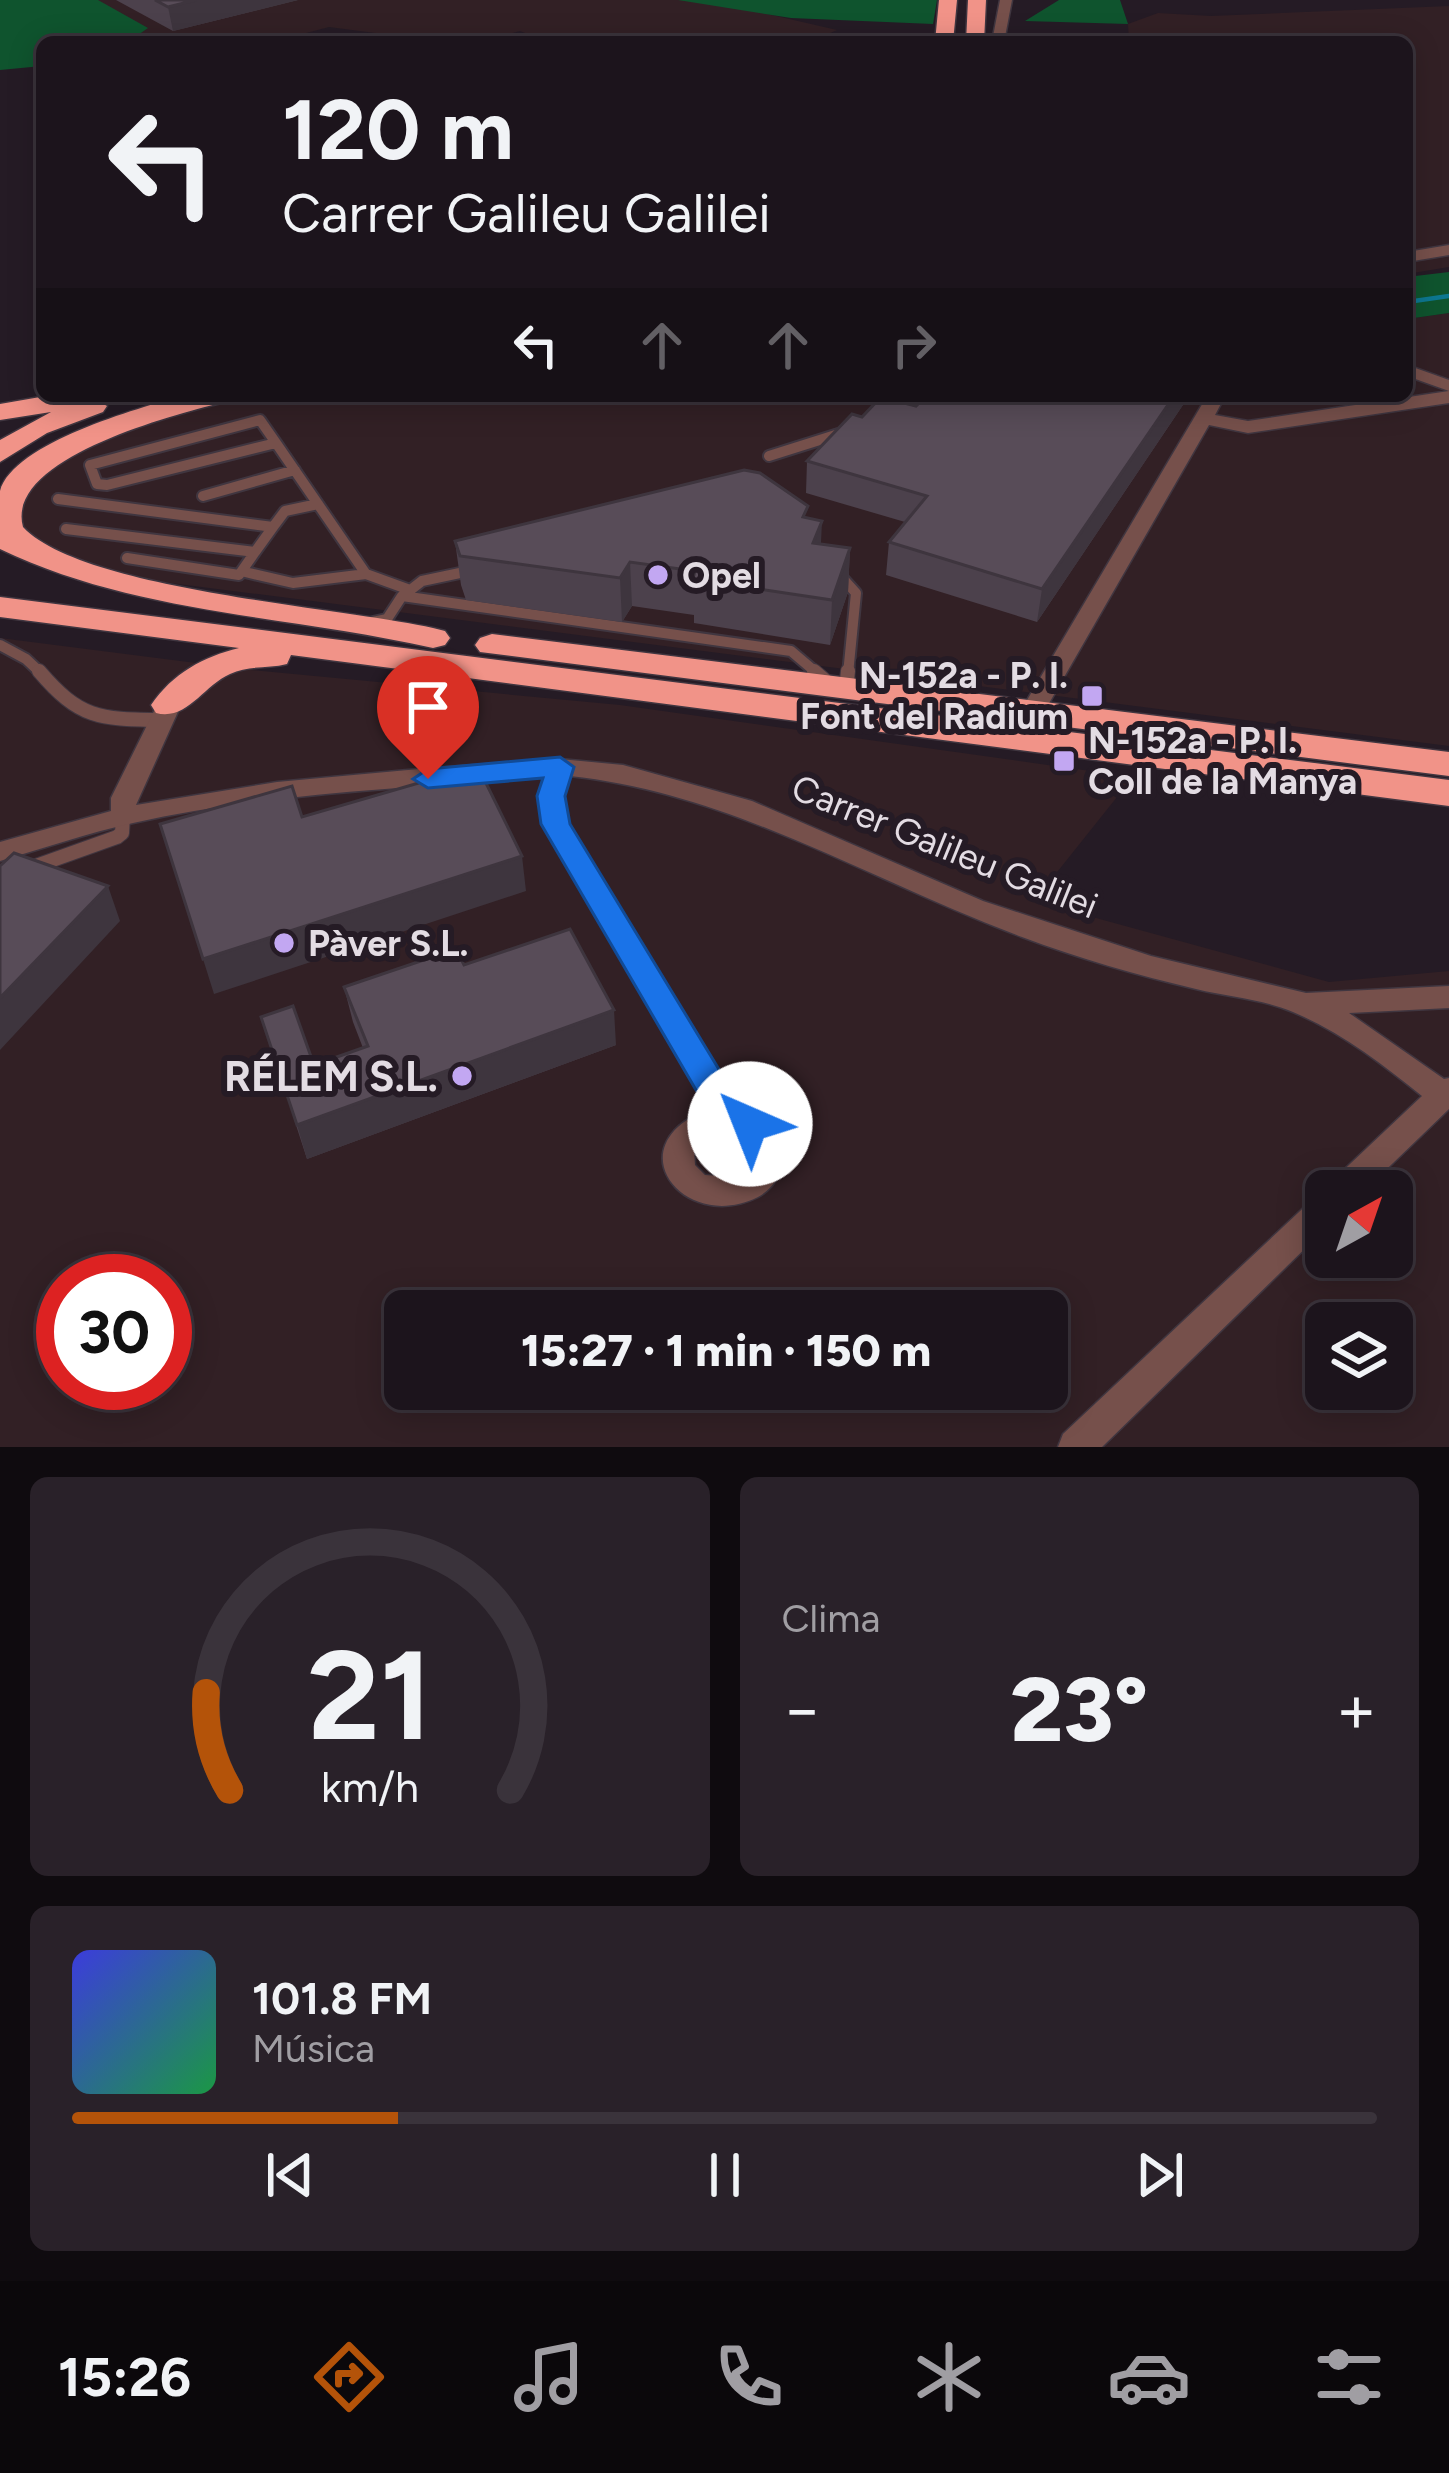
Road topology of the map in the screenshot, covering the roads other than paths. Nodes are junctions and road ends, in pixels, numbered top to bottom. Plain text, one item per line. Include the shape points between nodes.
1 (948, 0) edge
2 (967, 0) edge
3 (977, 0) edge
4 (1006, 0) edge
5 (945, 36) edge
6 (965, 36) edge
7 (976, 36) edge
8 (999, 36) edge
9 (1449, 250) edge
10 (1413, 255) edge
11 (1413, 372) edge
12 (1449, 386) edge
13 (36, 390) edge
14 (0, 396) edge
15 (1449, 397) edge
16 (60, 402) edge
17 (117, 402) edge
18 (193, 402) edge
19 (1213, 402) edge
20 (0, 412) edge
21 (1204, 418) junction
22 (852, 430) edge
23 (276, 443) junction
24 (0, 453) edge
25 (770, 457) dead end
26 (295, 470) junction
27 (202, 496) dead end
28 (58, 499) dead end
29 (318, 504) junction
30 (273, 526) junction
31 (65, 529) dead end
32 (0, 537) edge
33 (255, 552) junction
34 (31, 554) junction
35 (127, 558) dead end
36 (489, 567) edge
37 (831, 567) edge
38 (244, 572) junction
39 (366, 574) junction
40 (0, 585) edge
41 (406, 593) junction
42 (0, 608) edge
43 (0, 619) edge
44 (372, 622) junction
45 (434, 638) junction
46 (0, 645) edge
47 (168, 651) junction
48 (217, 664) junction
49 (565, 680) junction
50 (840, 688) junction
51 (1032, 712) junction
52 (165, 713) junction
53 (1449, 764) edge
54 (560, 767) junction
55 (1449, 794) edge
56 (123, 816) junction
57 (0, 852) edge
58 (22, 871) edge
59 (1449, 997) edge
60 (1301, 1003) junction
61 (708, 1081) junction
62 (1446, 1093) edge
63 (750, 1124) junction
64 (692, 1128) junction
65 (1365, 1170) edge
66 (1305, 1228) edge
67 (1076, 1447) edge

1 - 5 highway
2 - 6 highway
3 - 7 highway
4 - 8 street
9 - 10 street
11 - 12 street
13 - 14 highway
15 - 21 street via 1248,427
16 - 20 highway
17 - 24 highway via 58,418
18 - 34 highway via 96,429 12,480 4,524
19 - 21 street
21 - 51 street
22 - 25 lane
23 - 23 lane via 107,485 97,484 90,466 254,420
23 - 26 lane
26 - 27 lane
26 - 29 lane
28 - 30 lane
29 - 30 lane via 285,511
29 - 39 lane
30 - 33 lane
31 - 33 lane
32 - 34 highway
33 - 38 lane
34 - 44 highway via 139,587
35 - 38 lane
36 - 41 lane via 422,581
37 - 50 lane via 856,593
38 - 39 lane via 293,583
39 - 41 lane
40 - 45 highway
41 - 44 lane via 387,619
41 - 50 lane via 791,651
42 - 49 highway
43 - 47 highway via 127,637
44 - 45 highway
45 - 50 highway
46 - 52 lane via 31,658 83,712
47 - 48 highway
47 - 52 highway via 175,665
48 - 49 highway via 269,656
48 - 52 highway
49 - 55 highway
50 - 51 highway
51 - 53 highway
52 - 56 street via 124,797
54 - 56 street, Carrer Galileu Galilei
54 - 60 street, Carrer Galileu Galilei via 673,781 1030,929
54 - 61 street via 551,796 556,824
56 - 57 street, Carrer Galileu Galilei
56 - 58 lane via 117,837
59 - 60 street, Carrer Galileu Galilei
60 - 62 street, Carrer Galileu Galilei via 1378,1042
61 - 63 street
61 - 64 street
62 - 65 street
63 - 64 street via 721,1117
63 - 64 street via 768,1148 763,1174 751,1186 717,1194 682,1172 678,1156
66 - 67 street

